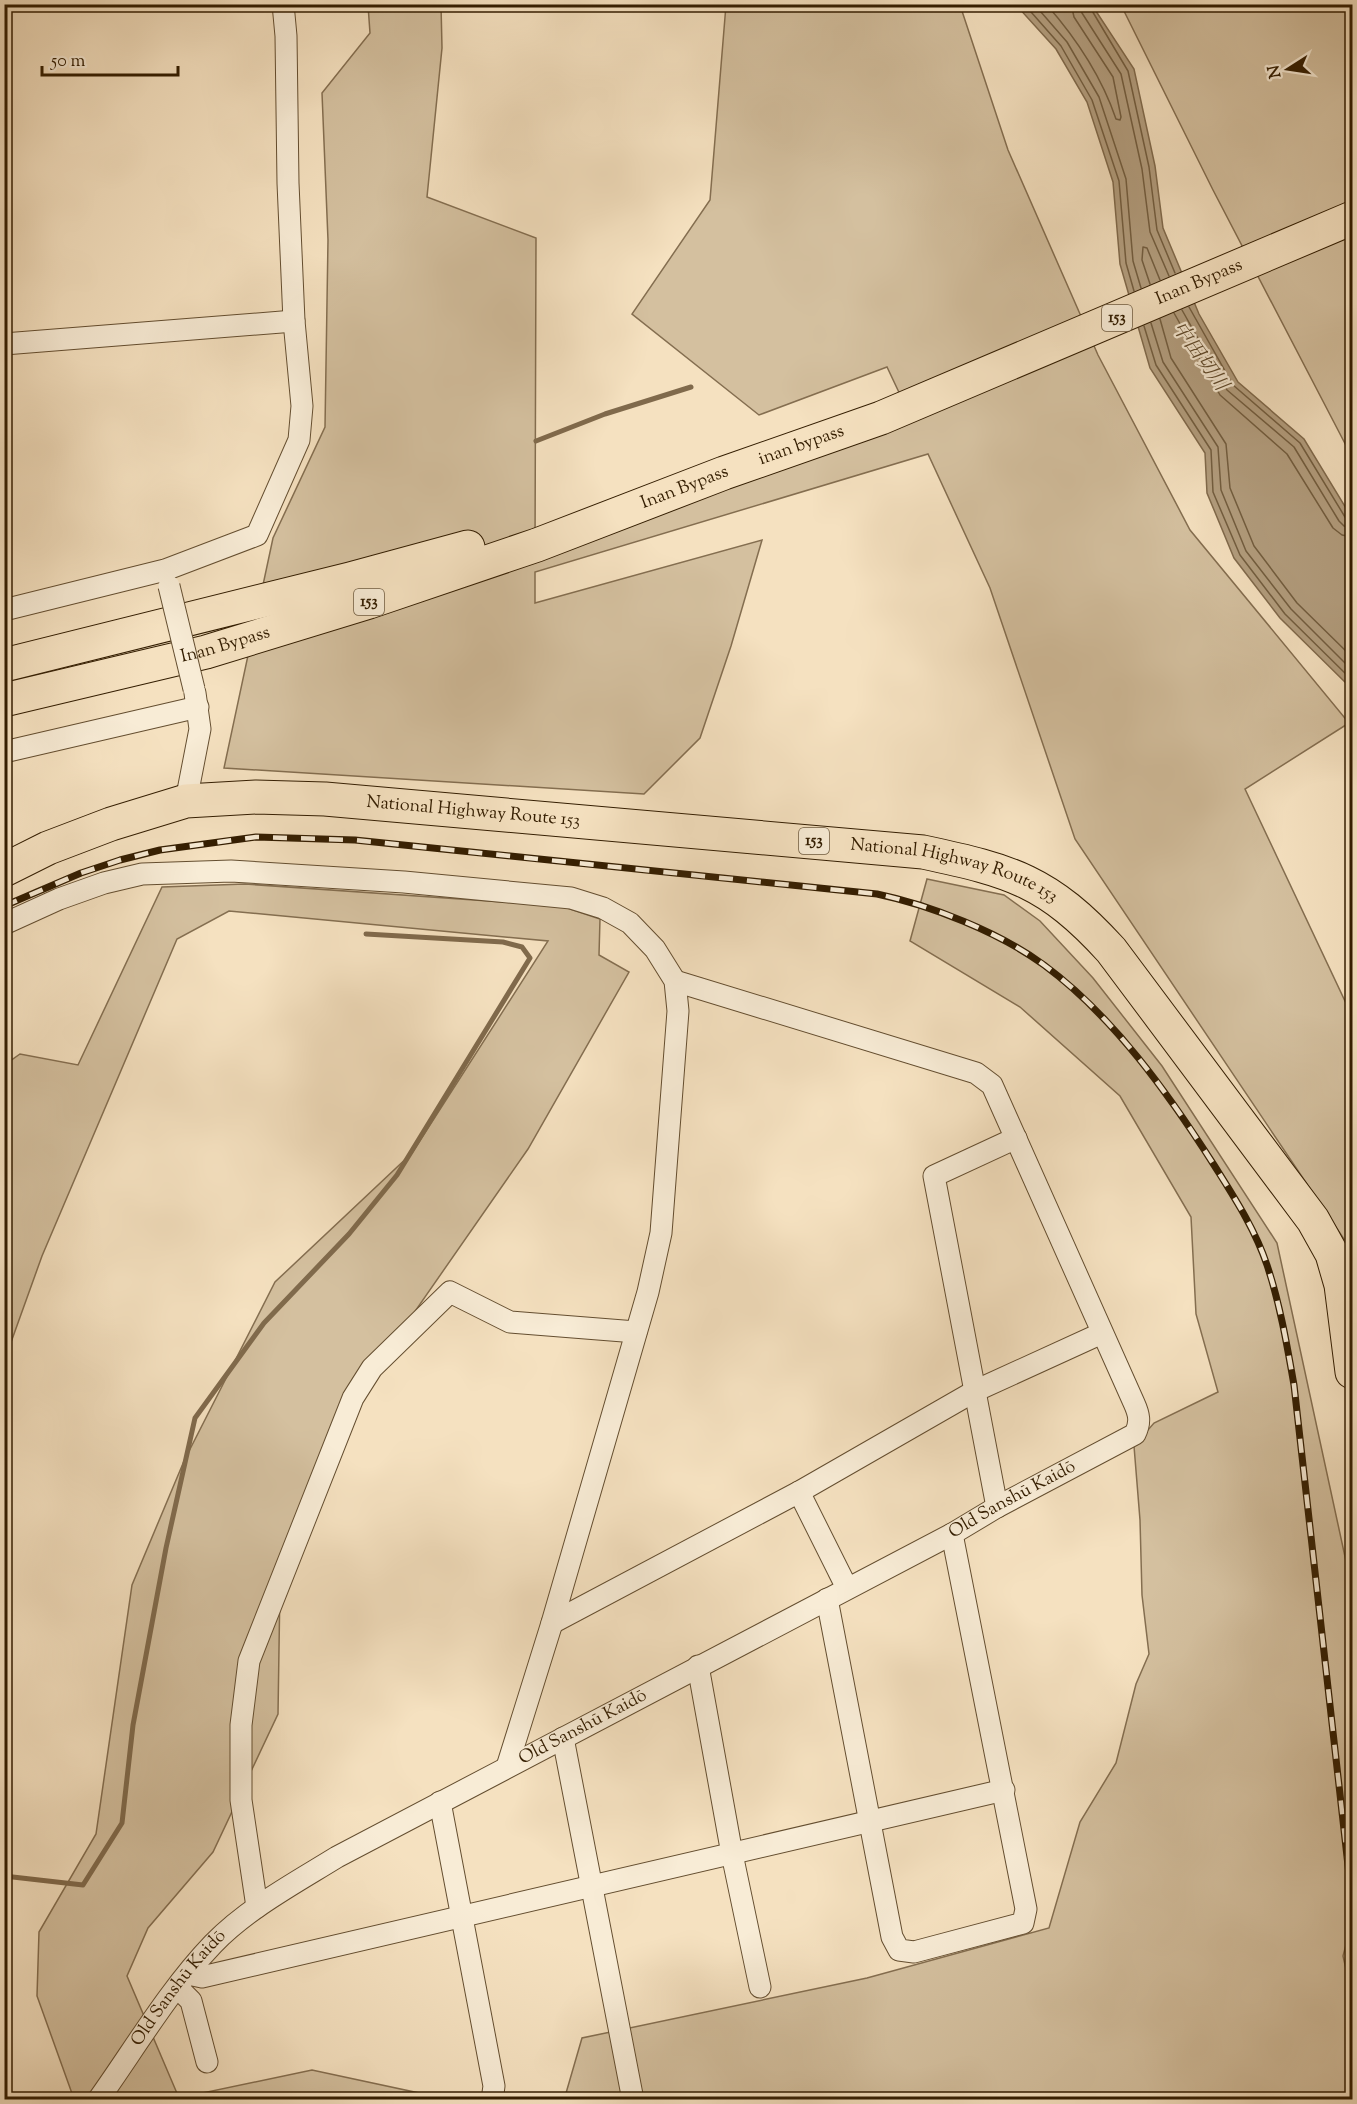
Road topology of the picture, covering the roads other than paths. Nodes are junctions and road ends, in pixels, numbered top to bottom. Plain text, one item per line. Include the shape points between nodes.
1 (283, 4) edge
2 (1353, 218) edge
3 (294, 321) junction
4 (4, 344) edge
5 (881, 418) joint
6 (724, 473) junction
7 (167, 578) junction
8 (4, 610) edge
9 (4, 665) edge
10 (196, 698) junction
11 (4, 700) edge
12 (4, 752) edge
13 (186, 801) junction
14 (4, 870) edge
15 (4, 924) edge
16 (675, 981) junction
17 (1016, 1138) junction
18 (636, 1332) junction
19 (1102, 1333) junction
20 (1353, 1372) edge
21 (975, 1390) junction
22 (799, 1492) junction
23 (997, 1507) junction
24 (952, 1534) junction
25 (847, 1588) junction
26 (827, 1599) junction
27 (552, 1623) junction
28 (698, 1666) junction
29 (562, 1738) junction
30 (507, 1767) junction
31 (1004, 1790) junction
32 (440, 1802) junction
33 (870, 1823) junction
34 (732, 1854) junction
35 (592, 1888) junction
36 (257, 1907) junction
37 (464, 1918) junction
38 (183, 1981) junction
39 (760, 1987) dead end
40 (207, 2062) dead end
41 (98, 2100) edge
42 (492, 2100) edge
43 (633, 2100) edge

1 - 3 street
2 - 5 highway, Inan Bypass / 153
3 - 4 street
3 - 7 street via 302,406 299,440 257,535
5 - 6 highway, inan bypass / 153
6 - 9 highway, Inan Bypass / 153 via 350,579
6 - 11 highway, Inan Bypass / 153 via 537,545 359,605 206,652
7 - 8 street
7 - 10 street, bridge
10 - 12 street
10 - 13 street via 200,729
13 - 14 highway, National Highway Route 153 / 153 via 111,824
13 - 20 highway, National Highway Route 153 / 153 via 325,799 839,843 923,852 1029,880 1085,921 1111,950 1313,1220 1332,1254 1341,1285
15 - 16 street via 59,899 142,874 231,871 404,882 571,898 603,908 630,923 667,964
16 - 17 street via 976,1073 992,1085
16 - 18 street via 678,1011 661,1233
17 - 19 street
17 - 21 street via 934,1176
18 - 27 street
18 - 36 street via 510,1322 450,1293 372,1368 353,1398 249,1661 241,1725 241,1800
19 - 21 street
19 - 23 street, Old Sanshū Kaidō via 1139,1414 1135,1434
21 - 22 street
21 - 23 street
22 - 25 street
22 - 27 street
23 - 24 street, Old Sanshū Kaidō
24 - 25 street, Old Sanshū Kaidō
24 - 31 street
25 - 26 street, Old Sanshū Kaidō
26 - 28 street, Old Sanshū Kaidō
26 - 33 street
27 - 30 street
28 - 29 street, Old Sanshū Kaidō
28 - 34 street
29 - 30 street, Old Sanshū Kaidō
29 - 35 street
30 - 32 street, Old Sanshū Kaidō
31 - 33 street
31 - 33 street via 1026,1910 1023,1923 914,1952 899,1950 892,1937
32 - 36 street, Old Sanshū Kaidō via 337,1857
32 - 37 street
33 - 34 street
34 - 35 street
34 - 39 street
35 - 37 street
35 - 43 street
36 - 38 street, Old Sanshū Kaidō via 214,1944
37 - 38 street
37 - 42 street via 494,2086
38 - 40 street
38 - 41 street, Old Sanshū Kaidō

